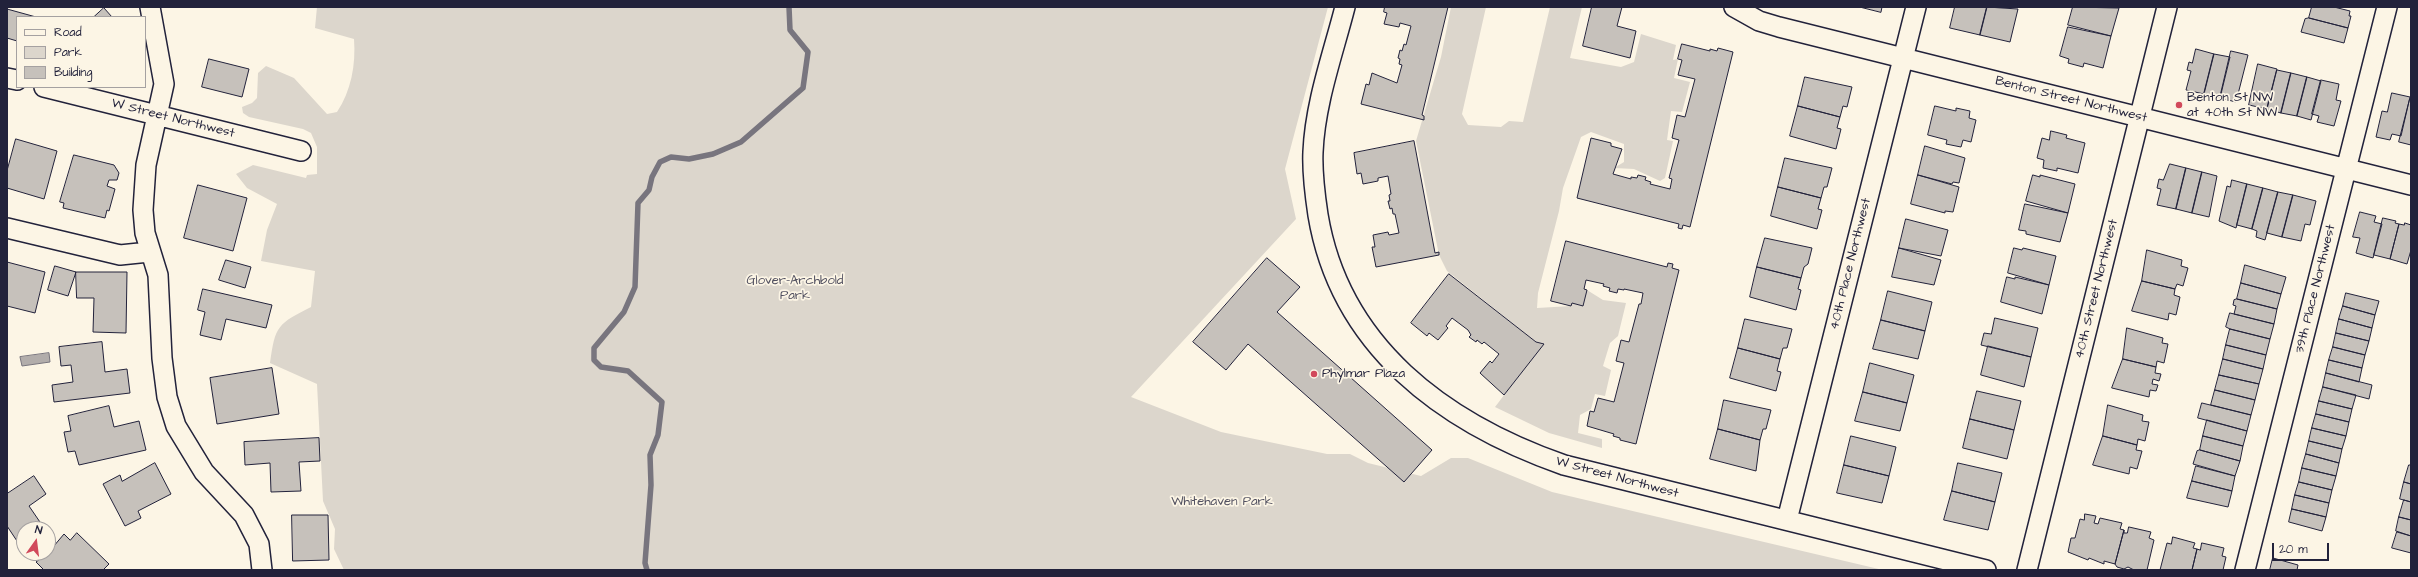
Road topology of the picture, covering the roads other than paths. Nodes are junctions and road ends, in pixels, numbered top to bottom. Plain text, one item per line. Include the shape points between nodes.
1 (150, 7) edge
2 (1345, 7) edge
3 (1734, 7) edge
4 (1916, 7) edge
5 (2167, 7) edge
6 (2387, 7) edge
7 (1903, 58) junction
8 (48, 88) edge
9 (158, 115) junction
10 (2140, 117) junction
11 (301, 151) dead end
12 (2346, 169) junction
13 (2411, 185) edge
14 (7, 228) edge
15 (149, 252) junction
16 (1787, 520) junction
17 (262, 570) edge
18 (1986, 570) edge
19 (2027, 570) edge
20 (2245, 570) edge

1 - 9 street via 164,84
2 - 16 street, W Street Northwest via 1316,120 1312,152 1316,206 1328,259 1337,283 1353,314 1390,362 1438,402 1486,432 1537,456 1585,471
3 - 7 street, Benton Street Northwest via 1779,27
4 - 7 street, 40th Place Northwest
5 - 10 street, 40th Street Northwest
6 - 12 street, 39th Place Northwest
7 - 10 street, Benton Street Northwest
7 - 16 street, 40th Place Northwest
8 - 9 street, W Street Northwest
9 - 11 street, W Street Northwest
9 - 15 street via 143,186 145,233
10 - 12 street, Benton Street Northwest
10 - 19 street, 40th Street Northwest
12 - 13 street, Benton Street Northwest
12 - 20 street, 39th Place Northwest
14 - 15 street via 120,255
15 - 17 street via 158,275 162,358 167,397 176,426 204,472 244,515 259,544
16 - 18 street, W Street Northwest

